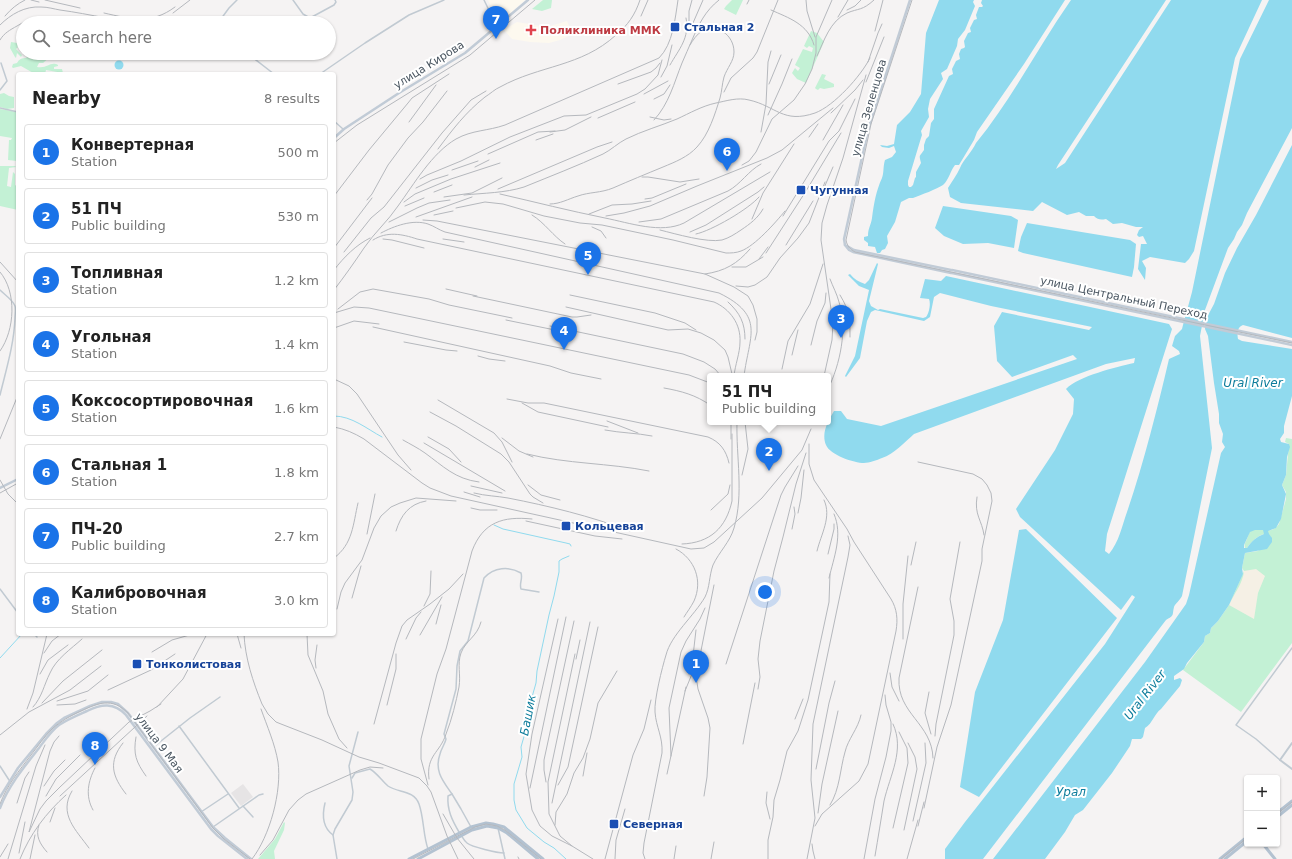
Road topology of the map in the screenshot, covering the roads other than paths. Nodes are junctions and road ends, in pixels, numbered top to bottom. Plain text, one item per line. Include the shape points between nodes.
1 (237, 0) edge
2 (293, 0) edge
3 (335, 0) edge
4 (444, 0) edge
5 (484, 0) edge
6 (528, 0) edge
7 (910, 0) edge
8 (223, 16) edge
9 (306, 16) edge
10 (313, 16) edge
11 (497, 27) junction
12 (256, 60) edge
13 (1, 63) edge
14 (271, 72) edge
15 (323, 72) edge
16 (0, 90) edge
17 (0, 108) edge
18 (16, 112) edge
19 (336, 123) edge
20 (344, 129) junction
21 (336, 136) edge
22 (844, 245) joint
23 (0, 290) edge
24 (1239, 332) junction
25 (1292, 342) edge
26 (1292, 345) edge
27 (0, 395) edge
28 (16, 479) edge
29 (0, 488) edge
30 (0, 589) edge
31 (538, 592) dead end
32 (16, 610) edge
33 (1292, 649) edge
34 (220, 697) dead end
35 (179, 726) junction
36 (358, 732) dead end
37 (1292, 743) edge
38 (153, 746) junction
39 (1280, 760) junction
40 (0, 766) edge
41 (1292, 769) edge
42 (352, 778) junction
43 (11, 782) junction
44 (228, 793) junction
45 (263, 794) dead end
46 (452, 794) junction
47 (0, 797) edge
48 (1292, 800) edge
49 (325, 803) dead end
50 (1292, 805) edge
51 (243, 806) junction
52 (0, 808) edge
53 (239, 808) junction
54 (1279, 811) edge
55 (201, 812) junction
56 (1280, 815) edge
57 (253, 817) dead end
58 (213, 827) junction
59 (471, 827) junction
60 (498, 828) junction
61 (464, 832) junction
62 (507, 833) junction
63 (333, 835) junction
64 (500, 838) junction
65 (1244, 839) edge
66 (1244, 843) edge
67 (439, 846) junction
68 (1265, 847) edge
69 (428, 849) junction
70 (504, 853) junction
71 (246, 857) edge
72 (251, 859) edge
73 (337, 859) edge
74 (409, 859) edge
75 (418, 859) edge
76 (505, 859) edge
77 (538, 859) edge
78 (543, 859) edge
79 (1220, 859) edge
80 (1225, 859) edge
81 (1275, 859) edge

1 - 8 street
2 - 9 street
3 - 10 street via 334,4
4 - 15 street via 409,15
5 - 11 street
6 - 11 main road, улица Кирова
7 - 22 main road, улица Зеленцова via 868,130
11 - 20 main road, улица Кирова via 465,53
12 - 14 street
13 - 16 street via 7,81
17 - 18 street
19 - 20 street
20 - 21 main road, улица Кирова
22 - 24 main road, улица Центральный Переход via 854,250 952,272
23 - 27 street via 12,301 16,310 15,329
24 - 25 main road, улица Центральный Переход
24 - 26 main road, улица Центральный Переход
28 - 29 main road
30 - 32 street
31 - 46 street via 521,589 521,573 505,568 484,578 468,641 460,651 456,689 444,734 446,739 438,763 439,772
33 - 39 street via 1236,725
34 - 35 street
35 - 38 street
35 - 44 street
36 - 42 street via 349,766
37 - 39 street
38 - 43 main road, улица 9 Мая via 126,710 118,704 107,703 58,726
38 - 55 main road, улица 9 Мая
39 - 41 street
40 - 43 street
42 - 63 street via 352,800
42 - 69 street via 355,773 370,769 387,785 414,796 419,804
43 - 47 main road, улица 9 Мая
43 - 52 main road, улица 9 Мая
44 - 53 street
44 - 55 street
45 - 51 street
46 - 59 street
46 - 70 street via 448,796 449,813 466,842
48 - 54 main road
49 - 63 street via 325,828
50 - 56 main road
51 - 53 street
51 - 57 street
53 - 58 street
55 - 58 main road, улица 9 Мая
55 - 71 main road, улица 9 Мая via 218,836
58 - 71 main road, улица 9 Мая
59 - 61 main road
59 - 78 main road via 486,823 504,827
60 - 61 main road via 480,827
60 - 62 main road
60 - 64 street
61 - 67 main road
62 - 64 street via 501,834
62 - 77 main road
63 - 73 street
64 - 70 street
65 - 79 main road
66 - 80 main road
67 - 69 main road
67 - 75 main road
68 - 81 main road
69 - 74 main road
70 - 76 street
71 - 72 main road, улица 9 Мая

